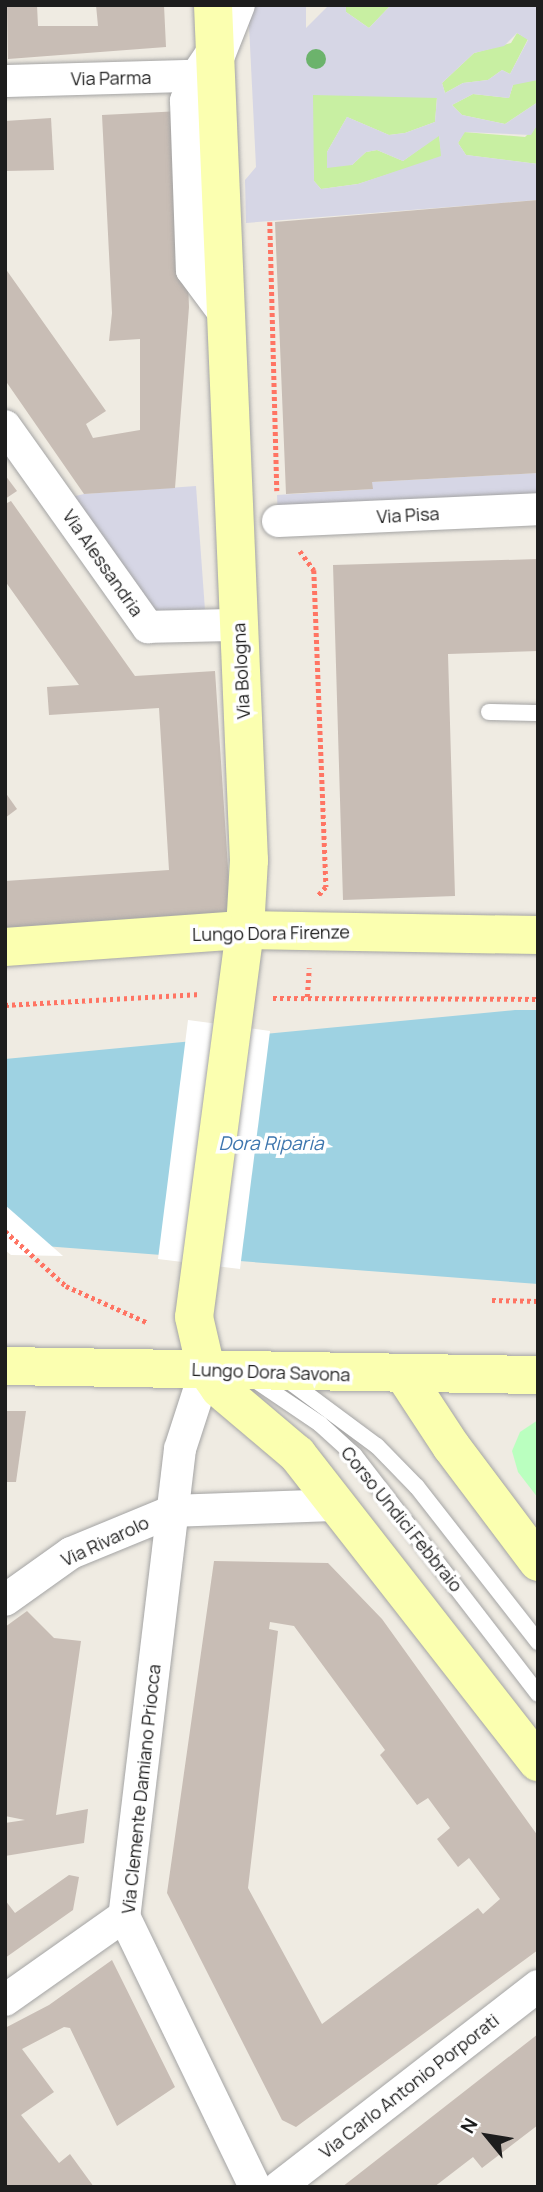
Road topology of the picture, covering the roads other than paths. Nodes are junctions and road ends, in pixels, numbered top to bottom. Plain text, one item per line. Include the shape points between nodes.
1 (213, 5) edge
2 (239, 5) edge
3 (211, 65) junction
4 (5, 81) edge
5 (5, 426) edge
6 (538, 509) edge
7 (278, 522) road end
8 (239, 625) junction
9 (489, 712) dead end
10 (538, 713) edge
11 (245, 930) junction
12 (538, 934) edge
13 (5, 947) edge
14 (5, 1366) edge
15 (224, 1370) junction
16 (278, 1373) junction
17 (538, 1375) edge
18 (405, 1376) junction
19 (338, 1505) junction
20 (173, 1511) junction
21 (538, 1562) edge
22 (5, 1600) edge
23 (538, 1642) edge
24 (538, 1694) edge
25 (538, 1762) edge
26 (124, 1916) junction
27 (538, 1986) edge
28 (5, 2000) edge
29 (255, 2187) edge
30 (279, 2187) edge

1 - 3 street, Via Bologna
2 - 3 street, Via Bologna
3 - 4 street, Via Parma
3 - 8 street, Via Bologna
5 - 8 street, Via Alessandria via 148,627
6 - 7 street, Via Pisa
8 - 11 street, Via Bologna via 249,834
9 - 10 lane
11 - 12 street, Lungo Dora Firenze
11 - 13 street, Lungo Dora Firenze
11 - 15 street, Via Bologna via 194,1317
14 - 15 street, Lungo Dora Savona
15 - 16 street, Lungo Dora Savona
15 - 19 street via 220,1389 276,1432
15 - 20 street, Via Clemente Damiano Priocca via 184,1429
15 - 24 lane, Corso Undici Febbraio via 320,1424 355,1456
16 - 18 street, Lungo Dora Savona
16 - 23 lane, Corso Undici Febbraio via 377,1446 417,1487
17 - 18 street, Lungo Dora Savona
18 - 21 street via 450,1446
19 - 20 street
19 - 25 street
20 - 22 street, Via Rivarolo via 71,1553
20 - 26 street, Via Clemente Damiano Priocca
26 - 28 street
26 - 29 street, Via Clemente Damiano Priocca
27 - 30 street, Via Carlo Antonio Porporati

